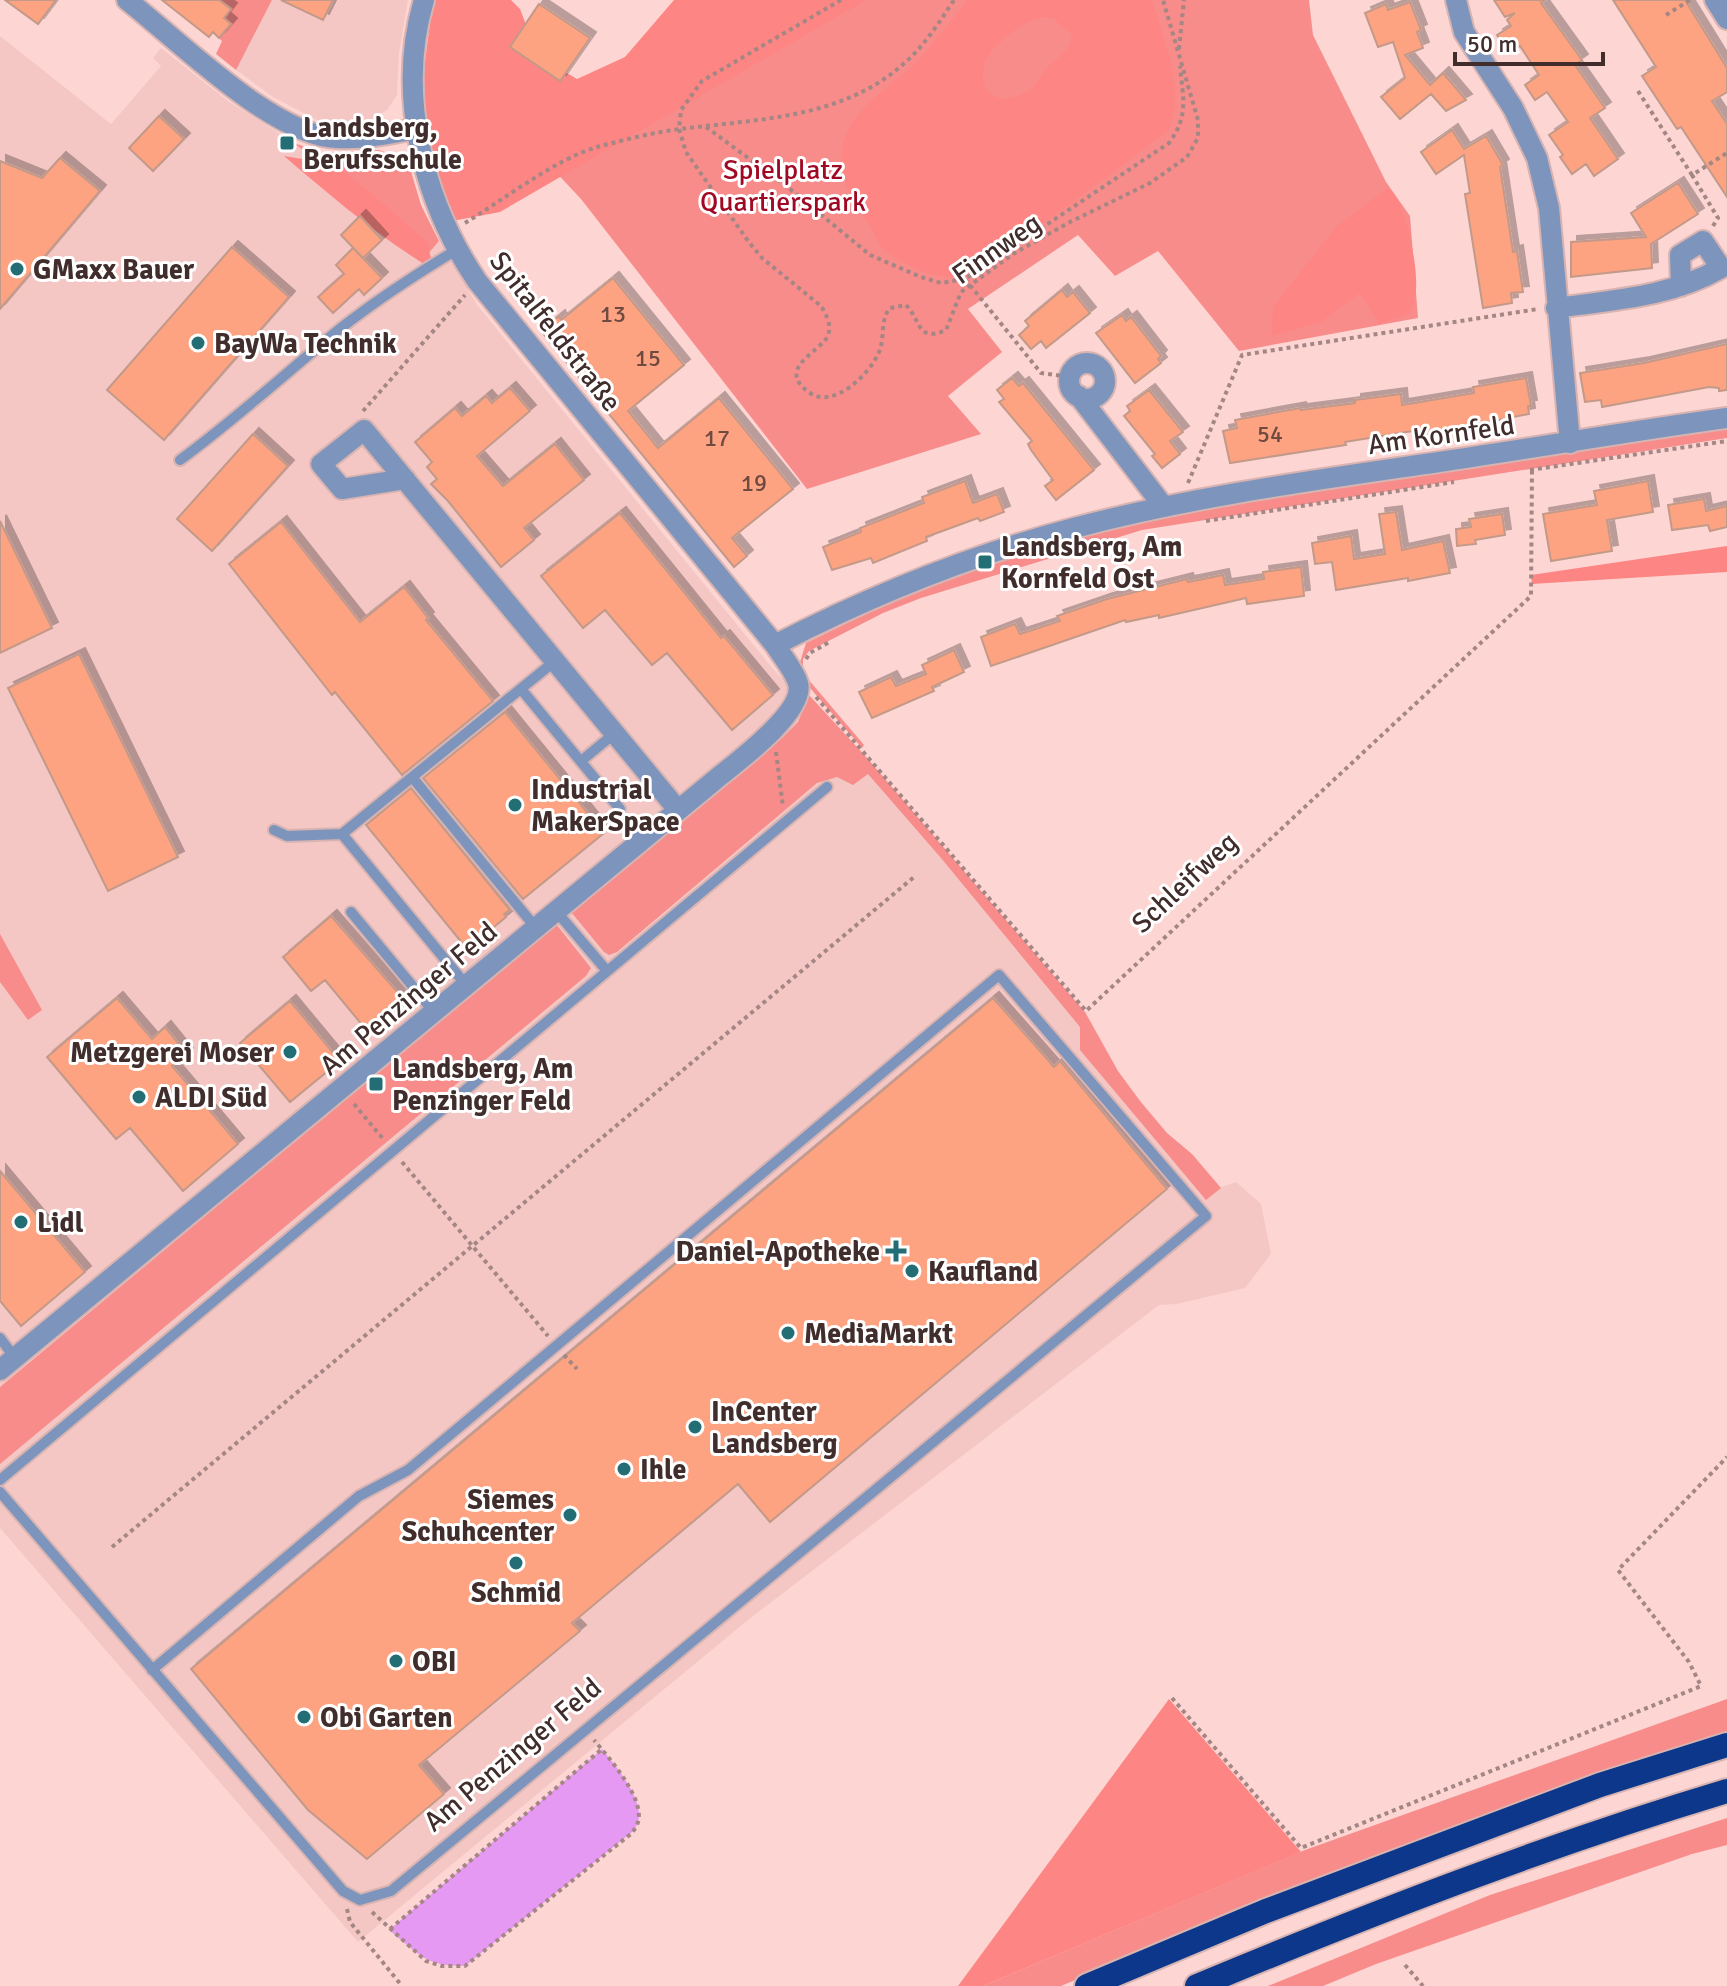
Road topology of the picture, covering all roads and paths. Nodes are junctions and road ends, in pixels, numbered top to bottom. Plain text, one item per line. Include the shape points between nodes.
1 (127, 0) edge
2 (424, 0) edge
3 (841, 0) edge
4 (954, 0) edge
5 (1163, 0) edge
6 (1184, 0) edge
7 (1456, 0) edge
8 (1690, 0) edge
9 (1715, 0) edge
10 (1666, 15) dead end
11 (1727, 19) edge
12 (1180, 57) junction
13 (1638, 91) dead end
14 (706, 127) junction
15 (417, 129) junction
16 (679, 129) junction
17 (1727, 153) edge
18 (1692, 175) junction
19 (454, 241) junction
20 (1703, 241) junction
21 (965, 279) junction
22 (477, 281) junction
23 (970, 286) junction
24 (1681, 286) junction
25 (1556, 308) junction
26 (1070, 377) junction
27 (1079, 396) junction
28 (1727, 418) edge
29 (364, 430) junction
30 (1727, 441) edge
31 (1570, 443) junction
32 (1531, 449) junction
33 (180, 460) dead end
34 (1532, 470) junction
35 (1516, 472) dead end
36 (405, 479) junction
37 (1455, 482) dead end
38 (1172, 505) junction
39 (1197, 522) dead end
40 (841, 637) dead end
41 (775, 645) junction
42 (555, 661) junction
43 (803, 686) junction
44 (521, 689) junction
45 (772, 730) junction
46 (615, 733) junction
47 (581, 761) junction
48 (412, 777) junction
49 (827, 787) dead end
50 (620, 809) dead end
51 (678, 810) junction
52 (784, 823) junction
53 (274, 830) dead end
54 (342, 834) junction
55 (914, 877) dead end
56 (556, 911) junction
57 (351, 912) dead end
58 (536, 928) junction
59 (607, 971) junction
60 (466, 985) junction
61 (434, 1012) junction
62 (342, 1090) junction
63 (393, 1151) junction
64 (472, 1245) junction
65 (0, 1338) edge
66 (556, 1346) junction
67 (8, 1364) edge
68 (577, 1369) dead end
69 (1727, 1457) edge
70 (0, 1480) edge
71 (0, 1492) edge
72 (112, 1547) dead end
73 (152, 1670) junction
74 (1172, 1698) dead end
75 (584, 1729) junction
76 (1727, 1745) edge
77 (602, 1749) junction
78 (1727, 1791) edge
79 (343, 1891) junction
80 (360, 1900) junction
81 (389, 1930) junction
82 (1405, 1965) dead end
83 (402, 1986) edge
84 (1087, 1986) edge
85 (1197, 1986) edge
86 (1423, 1986) edge

1 - 15 street via 244,95 299,128 335,139
2 - 15 street, Spitalfeldstraße via 415,58
3 - 16 path via 702,81 681,110
4 - 14 path via 924,44 865,92 809,111
5 - 12 path, Finnweg
6 - 12 path
7 - 25 street via 1464,32 1513,108 1537,158 1549,208
8 - 10 path
9 - 11 street
12 - 21 path via 1185,111 1169,143
12 - 23 path, Finnweg via 1198,120 1198,138 1187,157 1150,183 1035,240
13 - 18 path
14 - 16 path
14 - 21 path via 870,255 941,283
15 - 19 street, Spitalfeldstraße via 423,164
16 - 19 path via 594,148 554,168
16 - 23 path, Finnweg via 686,152 748,241 827,315 829,335 798,369 799,379 812,394 835,395 870,367 879,354 883,320 890,308 906,305 919,328 936,334 946,330 961,292
17 - 18 path
18 - 20 path via 1718,218
19 - 22 street, Spitalfeldstraße
19 - 33 lane
20 - 24 street via 1680,255
20 - 24 street via 1721,268
21 - 23 path
22 - 29 path via 363,410
22 - 41 street, Spitalfeldstraße
23 - 26 path via 1041,373
24 - 25 street
25 - 31 street
25 - 38 path via 1242,355
26 - 27 street
26 - 27 street via 1075,365 1085,361 1103,374 1106,384 1099,396
27 - 38 street
28 - 31 street, Am Kornfeld
29 - 36 street
29 - 36 street via 321,464 342,489
30 - 34 path
31 - 32 street, Am Kornfeld
32 - 34 path, Schleifweg
32 - 38 street, Am Kornfeld
34 - 35 path
34 - 43 path, Schleifweg via 1531,596 1086,1011
36 - 42 street
37 - 39 path
38 - 41 street, Am Kornfeld via 1072,528 983,557 833,615
40 - 43 path via 805,659
41 - 43 street
42 - 44 lane
42 - 46 street
43 - 45 street, Am Penzinger Feld
44 - 47 lane
44 - 48 lane
45 - 51 street, Am Penzinger Feld
45 - 52 path
46 - 47 lane
46 - 51 street
47 - 50 lane
48 - 54 lane
48 - 58 lane
49 - 52 lane
51 - 56 street, Am Penzinger Feld
52 - 59 lane
53 - 54 lane via 287,836
54 - 60 lane
55 - 64 path
56 - 58 street, Am Penzinger Feld
56 - 59 lane
57 - 61 lane
58 - 60 street, Am Penzinger Feld
59 - 63 lane
60 - 61 street, Am Penzinger Feld
61 - 62 street, Am Penzinger Feld
62 - 63 path
62 - 67 street, Am Penzinger Feld
63 - 64 path
63 - 70 lane
64 - 66 path
64 - 72 path
65 - 67 lane
66 - 68 path
66 - 73 lane via 408,1470 359,1496
66 - 75 lane, Am Penzinger Feld via 999,975 1206,1216
69 - 74 path via 1618,1570 1689,1662 1701,1686 1301,1848
71 - 73 lane
73 - 79 lane
75 - 77 path
75 - 80 lane, Am Penzinger Feld via 391,1891
76 - 84 highway via 1600,1785 1266,1911
77 - 81 path
77 - 81 path via 625,1778 638,1810 632,1833 465,1966 426,1961
78 - 85 highway via 1615,1824
79 - 80 lane
79 - 83 path via 350,1922
80 - 81 path
82 - 86 path

